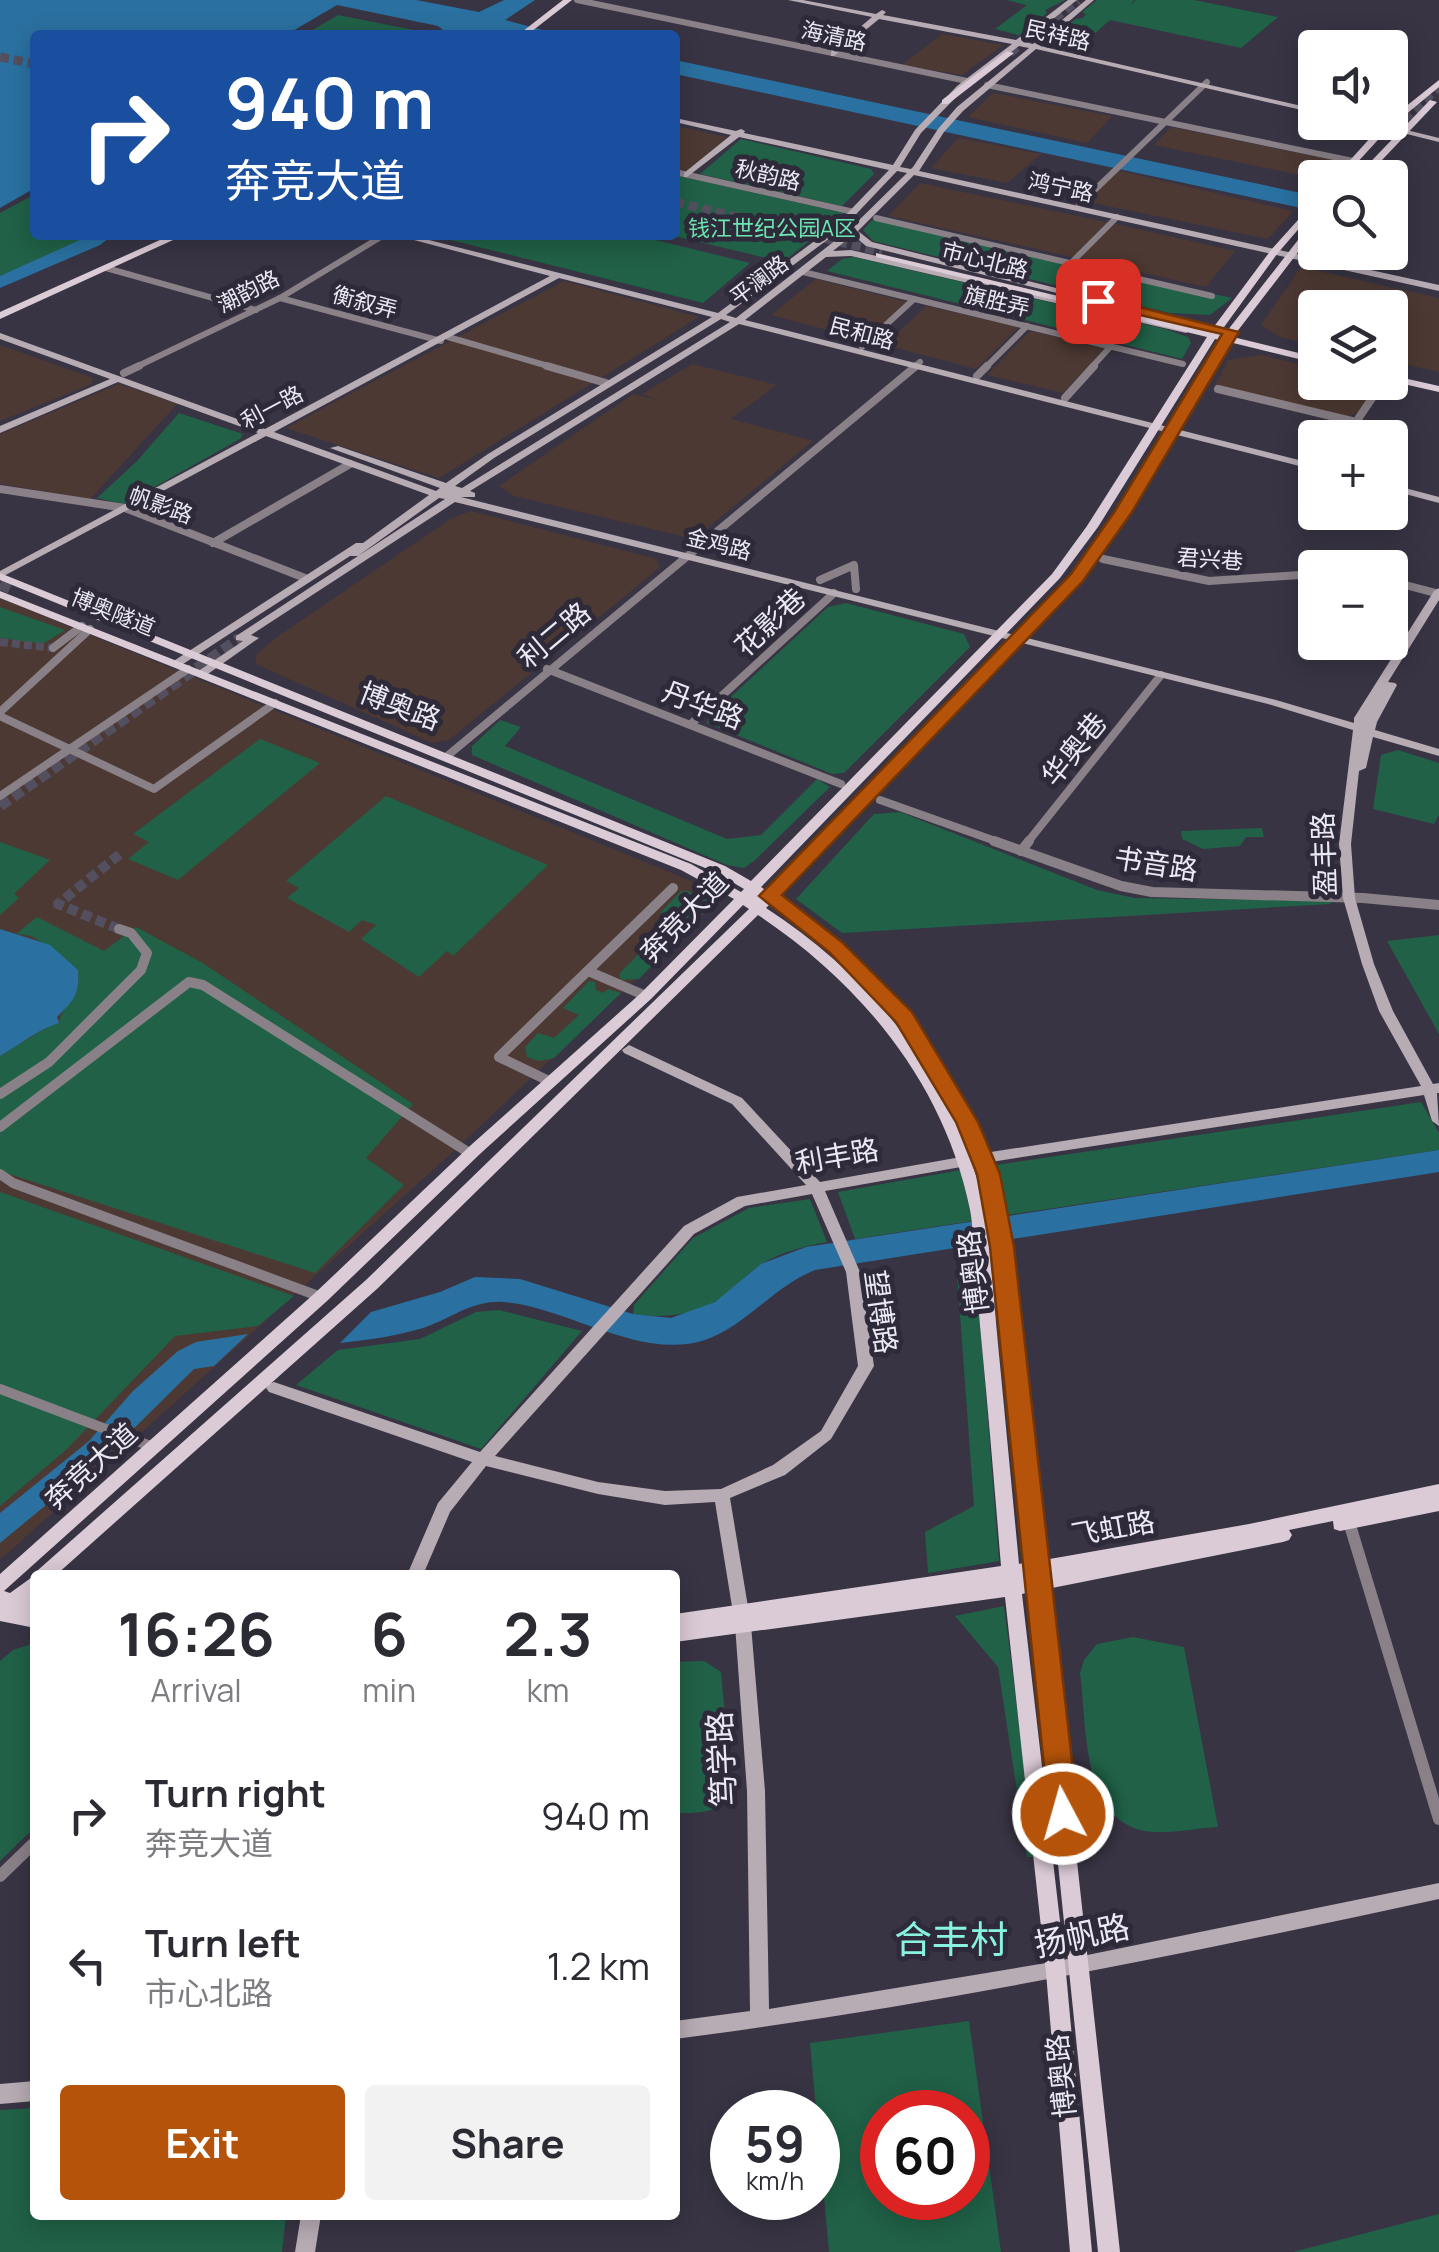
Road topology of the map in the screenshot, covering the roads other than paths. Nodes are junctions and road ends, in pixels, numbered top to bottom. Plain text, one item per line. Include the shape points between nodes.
1 (557, 0) edge
2 (568, 0) edge
3 (577, 0) edge
4 (792, 0) edge
5 (821, 0) edge
6 (1073, 0) edge
7 (1090, 0) edge
8 (881, 14) junction
9 (531, 25) junction
10 (522, 30) edge
11 (526, 30) edge
12 (1035, 44) junction
13 (1018, 47) junction
14 (834, 54) junction
15 (967, 81) junction
16 (1439, 83) edge
17 (1205, 84) junction
18 (987, 85) junction
19 (1439, 97) edge
20 (1298, 104) edge
21 (965, 105) junction
22 (941, 106) junction
23 (1408, 112) edge
24 (680, 119) edge
25 (1165, 122) junction
26 (1409, 130) junction
27 (740, 132) junction
28 (1439, 136) edge
29 (1377, 140) tunnel mouth
30 (1378, 140) tunnel mouth
31 (1348, 160) edge
32 (1354, 160) edge
33 (1357, 160) edge
34 (1376, 160) edge
35 (896, 166) junction
36 (915, 171) junction
37 (680, 173) edge
38 (687, 175) junction
39 (1079, 205) junction
40 (854, 212) junction
41 (1117, 217) junction
42 (876, 218) dead end
43 (853, 231) junction
44 (1298, 232) edge
45 (153, 240) edge
46 (168, 240) edge
47 (376, 240) edge
48 (419, 240) edge
49 (430, 240) edge
50 (1283, 251) junction
51 (826, 254) junction
52 (1070, 263) junction
53 (106, 268) junction
54 (803, 272) junction
55 (560, 274) junction
56 (1439, 286) edge
57 (1212, 296) dead end
58 (280, 298) junction
59 (914, 299) junction
60 (256, 310) junction
61 (0, 313) edge
62 (721, 315) junction
63 (1166, 317) junction
64 (739, 320) junction
65 (1027, 326) junction
66 (0, 328) edge
67 (1222, 333) junction
68 (0, 336) edge
69 (445, 339) junction
70 (1112, 346) junction
71 (862, 348) junction
72 (1298, 348) edge
73 (1298, 355) edge
74 (916, 364) junction
75 (1183, 364) dead end
76 (1408, 372) edge
77 (121, 376) junction
78 (977, 376) junction
79 (1439, 380) edge
80 (1408, 382) edge
81 (606, 383) junction
82 (1218, 389) dead end
83 (1439, 389) edge
84 (1065, 398) junction
85 (1371, 400) edge
86 (1156, 424) junction
87 (1173, 428) junction
88 (0, 430) edge
89 (271, 431) junction
90 (1298, 460) edge
91 (350, 464) junction
92 (446, 486) junction
93 (0, 488) edge
94 (1408, 489) edge
95 (435, 494) junction
96 (459, 497) junction
97 (1439, 497) edge
98 (125, 508) junction
99 (370, 540) junction
100 (214, 542) junction
101 (689, 553) junction
102 (1104, 559) dead end
103 (1298, 575) edge
104 (0, 576) edge
105 (304, 578) junction
106 (820, 580) junction
107 (1408, 586) edge
108 (856, 589) junction
109 (6, 591) edge
110 (834, 593) junction
111 (1439, 596) edge
112 (122, 627) junction
113 (86, 628) junction
114 (1003, 632) junction
115 (1023, 636) junction
116 (237, 637) joint
117 (53, 648) tunnel mouth
118 (214, 664) junction
119 (187, 665) junction
120 (548, 669) junction
121 (1162, 675) junction
122 (275, 703) junction
123 (0, 714) edge
124 (691, 724) junction
125 (1364, 724) junction
126 (1439, 745) edge
127 (72, 750) junction
128 (1439, 754) edge
129 (446, 756) junction
130 (841, 784) dead end
131 (1, 798) edge
132 (880, 800) dead end
133 (1021, 851) junction
134 (673, 888) dead end
135 (746, 891) junction
136 (1354, 898) junction
137 (764, 901) junction
138 (1439, 906) edge
139 (119, 929) tunnel mouth
140 (588, 972) junction
141 (646, 996) junction
142 (629, 1050) dead end
143 (551, 1082) junction
144 (1436, 1089) edge
145 (0, 1094) edge
146 (1439, 1121) edge
147 (0, 1127) edge
148 (471, 1154) junction
149 (975, 1160) junction
150 (0, 1174) edge
151 (817, 1188) junction
152 (992, 1248) junction
153 (321, 1297) junction
154 (0, 1388) edge
155 (274, 1388) dead end
156 (153, 1447) junction
157 (484, 1459) junction
158 (1439, 1491) edge
159 (722, 1496) junction
160 (1439, 1504) edge
161 (1348, 1522) junction
162 (50, 1570) edge
163 (417, 1570) edge
164 (1037, 1576) junction
165 (1012, 1581) junction
166 (0, 1585) edge
167 (30, 1586) edge
168 (3, 1606) edge
169 (30, 1606) edge
170 (30, 1618) edge
171 (741, 1619) junction
172 (680, 1622) edge
173 (680, 1633) edge
174 (1439, 1819) edge
175 (30, 1847) edge
176 (0, 1876) edge
177 (1439, 1891) edge
178 (1080, 1968) junction
179 (1056, 1973) junction
180 (760, 2020) junction
181 (680, 2029) edge
182 (30, 2091) edge
183 (0, 2094) edge
184 (310, 2220) edge
185 (306, 2252) edge
186 (1082, 2252) edge
187 (1108, 2252) edge

1 - 9 main road
2 - 9 main road
3 - 14 street, 海清路
4 - 8 main road, 民祥路
5 - 8 main road, 民祥路
6 - 13 main road, 平澜路
7 - 12 main road, 平澜路
8 - 13 main road, 民祥路
8 - 14 main road
9 - 10 main road
9 - 11 main road
12 - 13 main road, 民祥路
12 - 17 main road, 民祥路
12 - 18 main road, 平澜路
13 - 15 main road, 平澜路
13 - 21 main road
13 - 22 main road
14 - 15 street, 海清路
15 - 22 main road, 平澜路
16 - 23 main road
17 - 20 main road, 民祥路
17 - 25 street
18 - 21 main road, 平澜路
18 - 25 street
19 - 26 main road
21 - 36 main road, 平澜路
22 - 35 main road, 平澜路
24 - 27 main road, 鸿宁路
25 - 31 street
25 - 39 street
26 - 28 main road
26 - 34 main road
27 - 35 main road, 鸿宁路
27 - 38 main road
29 - 32 main road
30 - 33 main road
35 - 36 main road, 鸿宁路
35 - 40 main road, 平澜路
36 - 39 main road, 鸿宁路
36 - 41 main road, 鸿宁路
36 - 43 main road, 平澜路
37 - 38 street, 秋韵路
38 - 40 street, 秋韵路
39 - 50 main road, 鸿宁路
40 - 62 main road, 平澜路
41 - 50 main road, 鸿宁路
41 - 52 street
42 - 52 street
43 - 51 main road, 平澜路
43 - 63 main road via 869,244
44 - 50 main road, 奔竞大道
45 - 61 main road
46 - 53 main road
47 - 58 street, 潮韵路
48 - 55 main road, 民和路
49 - 55 main road, 民和路
50 - 56 main road, 鸿宁路
50 - 67 main road, 奔竞大道
51 - 54 main road, 平澜路
51 - 67 main road via 851,253 1130,319
52 - 57 street
53 - 60 street
53 - 61 main road
54 - 59 street, 旗胜弄
54 - 64 main road, 平澜路
55 - 62 main road, 民和路
55 - 69 main road, 利一路
58 - 60 street, 潮韵路
58 - 69 street, 衡叙弄
59 - 65 street, 旗胜弄
59 - 71 street
60 - 77 street, 潮韵路
62 - 64 main road, 民和路
62 - 81 main road, 平澜路
63 - 67 main road, 市心北路
63 - 67 main road, 市心北路 via 881,253
64 - 71 main road, 民和路
64 - 74 main road, 民和路
64 - 96 main road, 平澜路
65 - 70 street, 旗胜弄
65 - 78 street
66 - 77 main road, 金鸡路
67 - 72 main road, 市心北路
67 - 73 main road, 市心北路
67 - 86 main road, 奔竞大道
67 - 87 main road, 奔竞大道
68 - 77 main road, 金鸡路
69 - 81 street, 衡叙弄
69 - 89 main road, 利一路
70 - 75 street, 旗胜弄
70 - 84 street
71 - 74 main road, 民和路
74 - 78 main road, 民和路
74 - 86 main road, 民和路
74 - 101 street, 利二路
76 - 79 main road
77 - 88 main road, 潮韵路
77 - 89 main road, 金鸡路
78 - 84 main road, 民和路
80 - 83 main road
81 - 92 main road, 平澜路
82 - 85 street via 1356,422
84 - 86 main road, 民和路
86 - 87 main road, 民和路
86 - 114 main road, 奔竞大道 via 1056,576
87 - 90 main road, 民和路
87 - 115 main road, 奔竞大道 via 1077,578
89 - 91 main road, 金鸡路
89 - 92 main road, 金鸡路
89 - 98 main road, 利一路
91 - 95 main road, 金鸡路
91 - 100 street
92 - 95 main road, 平澜路
92 - 96 main road, 金鸡路
93 - 98 street, 帆影路
94 - 97 main road
95 - 96 main road, 金鸡路
95 - 99 main road, 平澜路
96 - 101 main road, 金鸡路
96 - 116 main road
96 - 118 main road
98 - 100 street, 帆影路
98 - 104 main road, 利一路
99 - 105 main road, 平澜路
99 - 116 main road
100 - 105 street, 帆影路
101 - 106 main road, 金鸡路
101 - 110 main road, 金鸡路
101 - 120 street, 利二路
102 - 103 street, 君兴巷 via 1209,581
104 - 112 main road, 博奥路
105 - 119 main road, 平澜路
106 - 108 main road, 金鸡路
106 - 108 street via 854,565
107 - 111 street
108 - 114 main road, 金鸡路
109 - 112 main road, 博奥隧道
109 - 113 main road, 博奥路
109 - 119 main road, 博奥隧道
110 - 114 main road, 金鸡路
110 - 124 street, 花影巷
111 - 125 main road, 盈丰路
112 - 119 main road, 博奥路
113 - 117 street
113 - 119 main road, 博奥路
113 - 123 street
114 - 115 main road, 金鸡路
114 - 135 main road, 奔竞大道
115 - 121 main road, 金鸡路
115 - 125 main road, 金鸡路
115 - 137 main road, 奔竞大道
118 - 119 main road, 博奥路
118 - 119 main road
118 - 129 main road, 博奥路
119 - 122 main road, 博奥路
119 - 127 street
120 - 124 street, 丹华路
120 - 129 street, 利二路
121 - 125 main road, 金鸡路
121 - 133 street, 华奥巷
122 - 127 street via 154,789
122 - 135 main road, 博奥路
123 - 127 street
124 - 130 street, 丹华路
125 - 126 main road, 金鸡路
125 - 128 main road, 金鸡路
125 - 136 main road, 盈丰路 via 1344,844
127 - 131 street
129 - 135 main road, 博奥路 via 643,836
132 - 133 street, 书音路
133 - 136 street, 书音路 via 1152,892
134 - 140 street
135 - 137 main road, 博奥路
135 - 141 main road, 奔竞大道
136 - 138 street, 书音路
136 - 144 main road, 盈丰路 via 1386,1011
137 - 149 main road, 博奥路 via 836,948 904,1017 936,1066
137 - 162 main road, 奔竞大道 via 372,1284
139 - 145 street via 132,933 147,953 141,970 49,1062
140 - 141 street
140 - 143 street via 500,1057
141 - 143 main road, 奔竞大道
142 - 151 main road, 望博路 via 737,1101
143 - 148 main road, 奔竞大道
144 - 146 main road, 盈丰路
144 - 149 main road, 利丰路
147 - 148 street via 190,982
148 - 153 main road, 奔竞大道
149 - 151 main road, 利丰路
149 - 152 main road, 博奥路
150 - 153 street
151 - 157 main road, 利丰路 via 742,1201 689,1230
151 - 159 main road, 望博路 via 853,1272 866,1366 826,1435 778,1470
152 - 164 main road, 博奥路
152 - 165 main road, 博奥路
153 - 156 main road, 奔竞大道
154 - 156 street
155 - 157 main road
156 - 166 main road, 奔竞大道
157 - 159 main road via 648,1496
157 - 163 main road, 利丰路 via 444,1508
158 - 164 main road, 飞虹路
159 - 171 main road, 笃学路
160 - 161 main road, 飞虹路
161 - 164 main road, 飞虹路
161 - 174 street
164 - 165 main road, 飞虹路
164 - 178 main road, 博奥路
165 - 171 main road, 飞虹路
165 - 179 main road, 博奥路
167 - 168 main road
168 - 169 main road
168 - 170 main road
171 - 172 main road, 飞虹路
171 - 173 main road, 飞虹路
171 - 180 main road, 笃学路 via 756,1790
175 - 176 street
177 - 178 main road, 扬帆路
178 - 179 main road, 扬帆路
178 - 187 main road, 博奥路
179 - 180 main road, 扬帆路
179 - 186 main road, 博奥路
180 - 181 main road, 扬帆路
182 - 183 main road
184 - 185 main road

